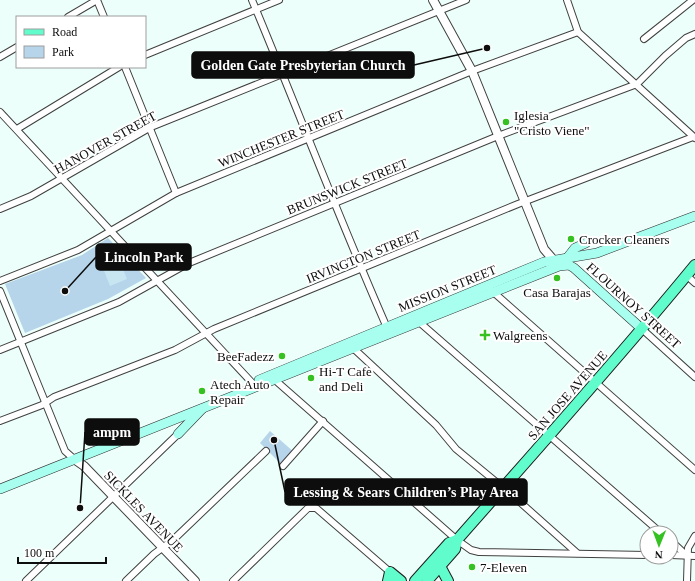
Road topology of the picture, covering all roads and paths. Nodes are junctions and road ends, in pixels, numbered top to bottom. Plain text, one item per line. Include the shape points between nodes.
1 (97, 0) edge
2 (252, 0) edge
3 (279, 0) edge
4 (433, 0) edge
5 (466, 0) edge
6 (567, 0) edge
7 (694, 0) edge
8 (256, 10) junction
9 (439, 10) junction
10 (70, 16) edge
11 (104, 16) edge
12 (578, 32) junction
13 (695, 34) edge
14 (644, 39) dead end
15 (16, 48) edge
16 (146, 55) edge
17 (0, 57) edge
18 (117, 68) edge
19 (125, 68) edge
20 (472, 72) junction
21 (283, 74) junction
22 (636, 84) junction
23 (0, 112) edge
24 (151, 127) junction
25 (18, 129) junction
26 (498, 136) junction
27 (694, 137) edge
28 (308, 139) junction
29 (62, 178) junction
30 (176, 193) junction
31 (525, 201) junction
32 (334, 203) junction
33 (0, 209) edge
34 (695, 216) edge
35 (110, 231) junction
36 (586, 243) dead end
37 (597, 253) junction
38 (568, 257) junction
39 (555, 262) junction
40 (695, 265) edge
41 (360, 268) junction
42 (574, 268) junction
43 (686, 276) junction
44 (0, 281) edge
45 (157, 281) junction
46 (695, 283) edge
47 (490, 289) junction
48 (0, 291) edge
49 (416, 319) junction
50 (642, 329) junction
51 (388, 330) junction
52 (206, 333) junction
53 (22, 342) junction
54 (350, 346) junction
55 (0, 350) edge
56 (695, 377) edge
57 (275, 380) junction
58 (595, 383) junction
59 (254, 385) junction
60 (46, 403) junction
61 (205, 406) junction
62 (178, 417) junction
63 (323, 421) junction
64 (0, 422) edge
65 (178, 434) junction
66 (549, 435) junction
67 (266, 451) dead end
68 (74, 459) junction
69 (283, 466) dead end
70 (695, 470) edge
71 (502, 488) junction
72 (0, 490) edge
73 (114, 497) junction
74 (652, 525) edge
75 (695, 536) edge
76 (457, 540) junction
77 (163, 547) junction
78 (679, 548) edge
79 (577, 553) junction
80 (639, 555) edge
81 (679, 556) edge
82 (687, 556) junction
83 (695, 556) edge
84 (440, 566) junction
85 (389, 577) edge
86 (26, 581) edge
87 (126, 581) edge
88 (195, 581) edge
89 (233, 581) edge
90 (401, 581) edge
91 (415, 581) edge
92 (427, 581) edge
93 (448, 581) edge
94 (687, 581) edge

1 - 10 street
1 - 11 street
2 - 8 street
3 - 8 street
4 - 9 street
5 - 9 street, HANOVER STREET
6 - 12 street
7 - 14 street
8 - 16 street
8 - 21 street
9 - 20 street
9 - 21 street, HANOVER STREET
12 - 20 street, WINCHESTER STREET
12 - 22 street
13 - 22 street, BRUNSWICK STREET via 686,38
15 - 17 street
18 - 25 street
19 - 24 street
20 - 26 street
20 - 28 street, WINCHESTER STREET
21 - 24 street, HANOVER STREET
21 - 28 street
22 - 26 street, BRUNSWICK STREET
22 - 27 street
23 - 25 street
24 - 29 street, HANOVER STREET
24 - 30 street
25 - 29 street
26 - 31 street
26 - 32 street, BRUNSWICK STREET
27 - 31 street, IRVINGTON STREET
28 - 30 street, WINCHESTER STREET
28 - 32 street
29 - 33 street, HANOVER STREET via 31,196
29 - 35 street
30 - 35 street, WINCHESTER STREET
31 - 39 street via 544,249
31 - 41 street, IRVINGTON STREET
32 - 41 street
32 - 45 street, BRUNSWICK STREET via 190,264
34 - 37 main road, MISSION STREET
35 - 44 street, WINCHESTER STREET via 78,250
35 - 45 street
36 - 38 main road via 575,248
37 - 38 main road, MISSION STREET
37 - 42 main road via 577,262
38 - 39 main road, MISSION STREET
39 - 42 main road
39 - 47 main road, MISSION STREET
40 - 43 main road, SAN JOSE AVENUE
41 - 51 street
41 - 52 street, IRVINGTON STREET
42 - 50 main road, FLOURNOY STREET
43 - 46 street
43 - 50 main road, SAN JOSE AVENUE
45 - 52 street
45 - 53 street, BRUNSWICK STREET via 119,302
47 - 49 main road, MISSION STREET
47 - 58 street
48 - 53 street
49 - 51 main road, MISSION STREET
49 - 66 street
50 - 56 street, FLOURNOY STREET
50 - 58 main road, SAN JOSE AVENUE
51 - 54 main road, MISSION STREET
52 - 59 street
52 - 60 street, IRVINGTON STREET via 175,350 54,397
53 - 55 street, BRUNSWICK STREET
53 - 60 street
54 - 57 main road, MISSION STREET
54 - 59 main road, MISSION STREET
54 - 71 street via 436,425 456,449
57 - 59 main road, MISSION STREET
57 - 63 street
58 - 66 main road, SAN JOSE AVENUE
58 - 70 street
59 - 61 main road, MISSION STREET via 221,402
60 - 64 street, IRVINGTON STREET
60 - 68 street via 66,451
61 - 62 main road, MISSION STREET
61 - 65 main road
62 - 65 main road
62 - 68 main road, MISSION STREET
63 - 69 street
63 - 76 street
65 - 73 street
66 - 71 main road, SAN JOSE AVENUE
66 - 74 street
67 - 77 street
68 - 72 main road, MISSION STREET
68 - 73 street, SICKLES AVENUE
71 - 76 main road, SAN JOSE AVENUE
71 - 79 street
73 - 77 street, SICKLES AVENUE
73 - 86 street
75 - 82 street via 688,545
76 - 79 street via 479,552
76 - 84 main road, SAN JOSE AVENUE via 455,549
76 - 91 main road, SAN JOSE AVENUE via 449,543
77 - 87 street
77 - 88 street, SICKLES AVENUE
78 - 82 street
79 - 80 street
81 - 82 street
82 - 83 street
82 - 94 street
84 - 92 main road, SAN JOSE AVENUE
84 - 93 main road
85 - 89 street via 312,506
85 - 90 main road

